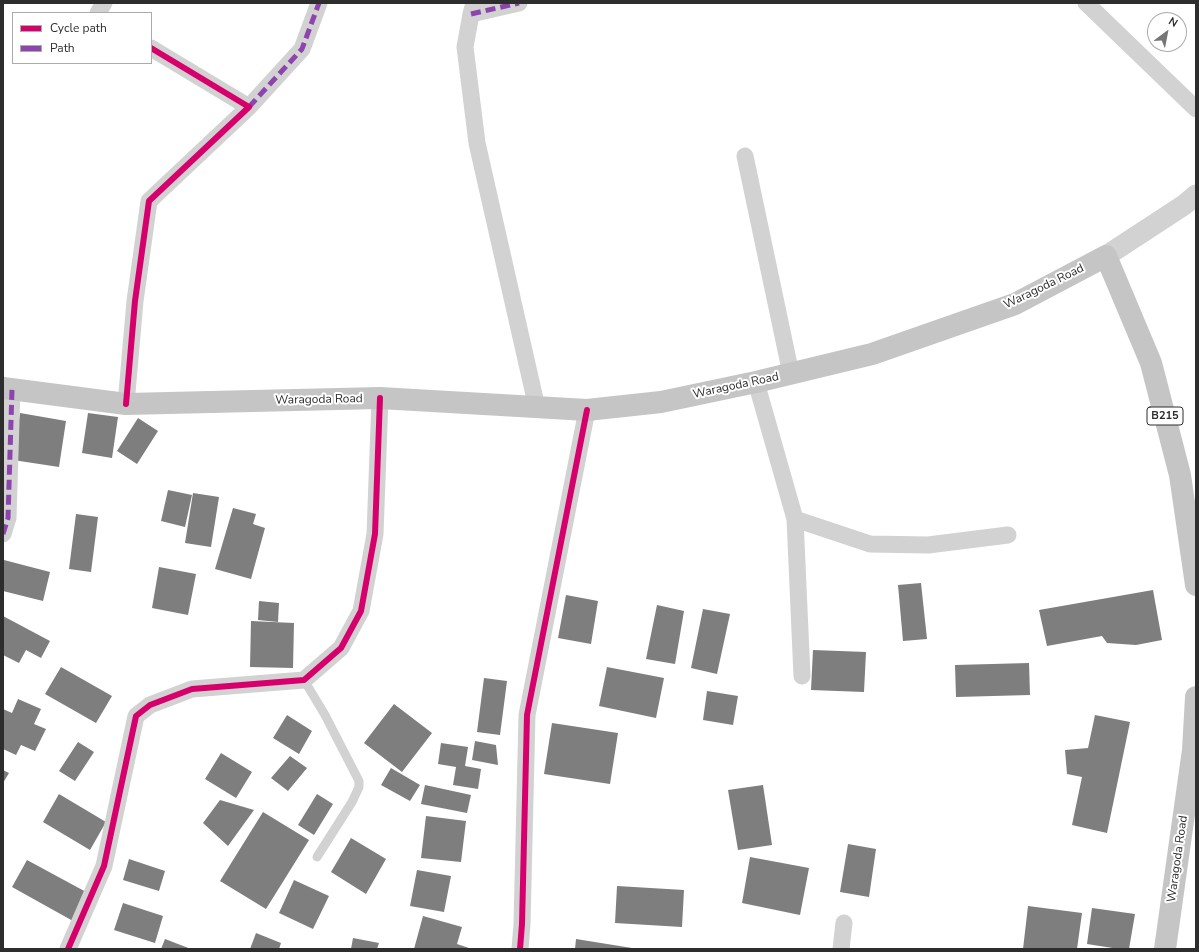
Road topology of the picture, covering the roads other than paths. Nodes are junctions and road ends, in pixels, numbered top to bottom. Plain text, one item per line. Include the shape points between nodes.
1 (104, 3) edge
2 (319, 3) edge
3 (519, 3) edge
4 (1086, 3) edge
5 (472, 9) edge
6 (99, 12) edge
7 (152, 49) edge
8 (249, 108) junction
9 (1196, 109) edge
10 (745, 156) dead end
11 (1196, 195) edge
12 (1106, 256) junction
13 (791, 374) junction
14 (756, 382) junction
15 (7, 388) edge
16 (380, 398) junction
17 (126, 404) junction
18 (537, 408) junction
19 (587, 410) junction
20 (795, 519) junction
21 (3, 534) edge
22 (1008, 536) dead end
23 (1196, 585) edge
24 (802, 676) dead end
25 (304, 680) junction
26 (1196, 698) edge
27 (317, 857) dead end
28 (844, 923) dead end
29 (68, 949) edge
30 (520, 949) edge
31 (841, 949) edge
32 (1165, 949) edge

1 - 6 street
2 - 8 street via 302,49
3 - 5 street
4 - 9 street
5 - 18 street via 466,47 477,143
7 - 8 street
8 - 17 street via 149,201 135,301
10 - 13 street
11 - 12 street
12 - 13 main road, Waragoda Road via 1015,304 872,354
12 - 23 main road, B215 via 1151,363 1180,475
13 - 14 main road, Waragoda Road
14 - 19 main road, Waragoda Road via 661,402
14 - 20 street
15 - 17 main road, Waragoda Road
15 - 21 street via 8,518
16 - 17 main road, Waragoda Road
16 - 18 main road, Waragoda Road
16 - 25 street via 375,534 361,611 341,648
18 - 19 main road, Waragoda Road
19 - 30 street via 527,716
20 - 22 street via 870,544 928,545
20 - 24 street
25 - 27 lane via 359,781 352,802
25 - 29 street via 192,689 150,705 136,716 104,866
26 - 32 main road, Waragoda Road via 1193,750
28 - 31 street

